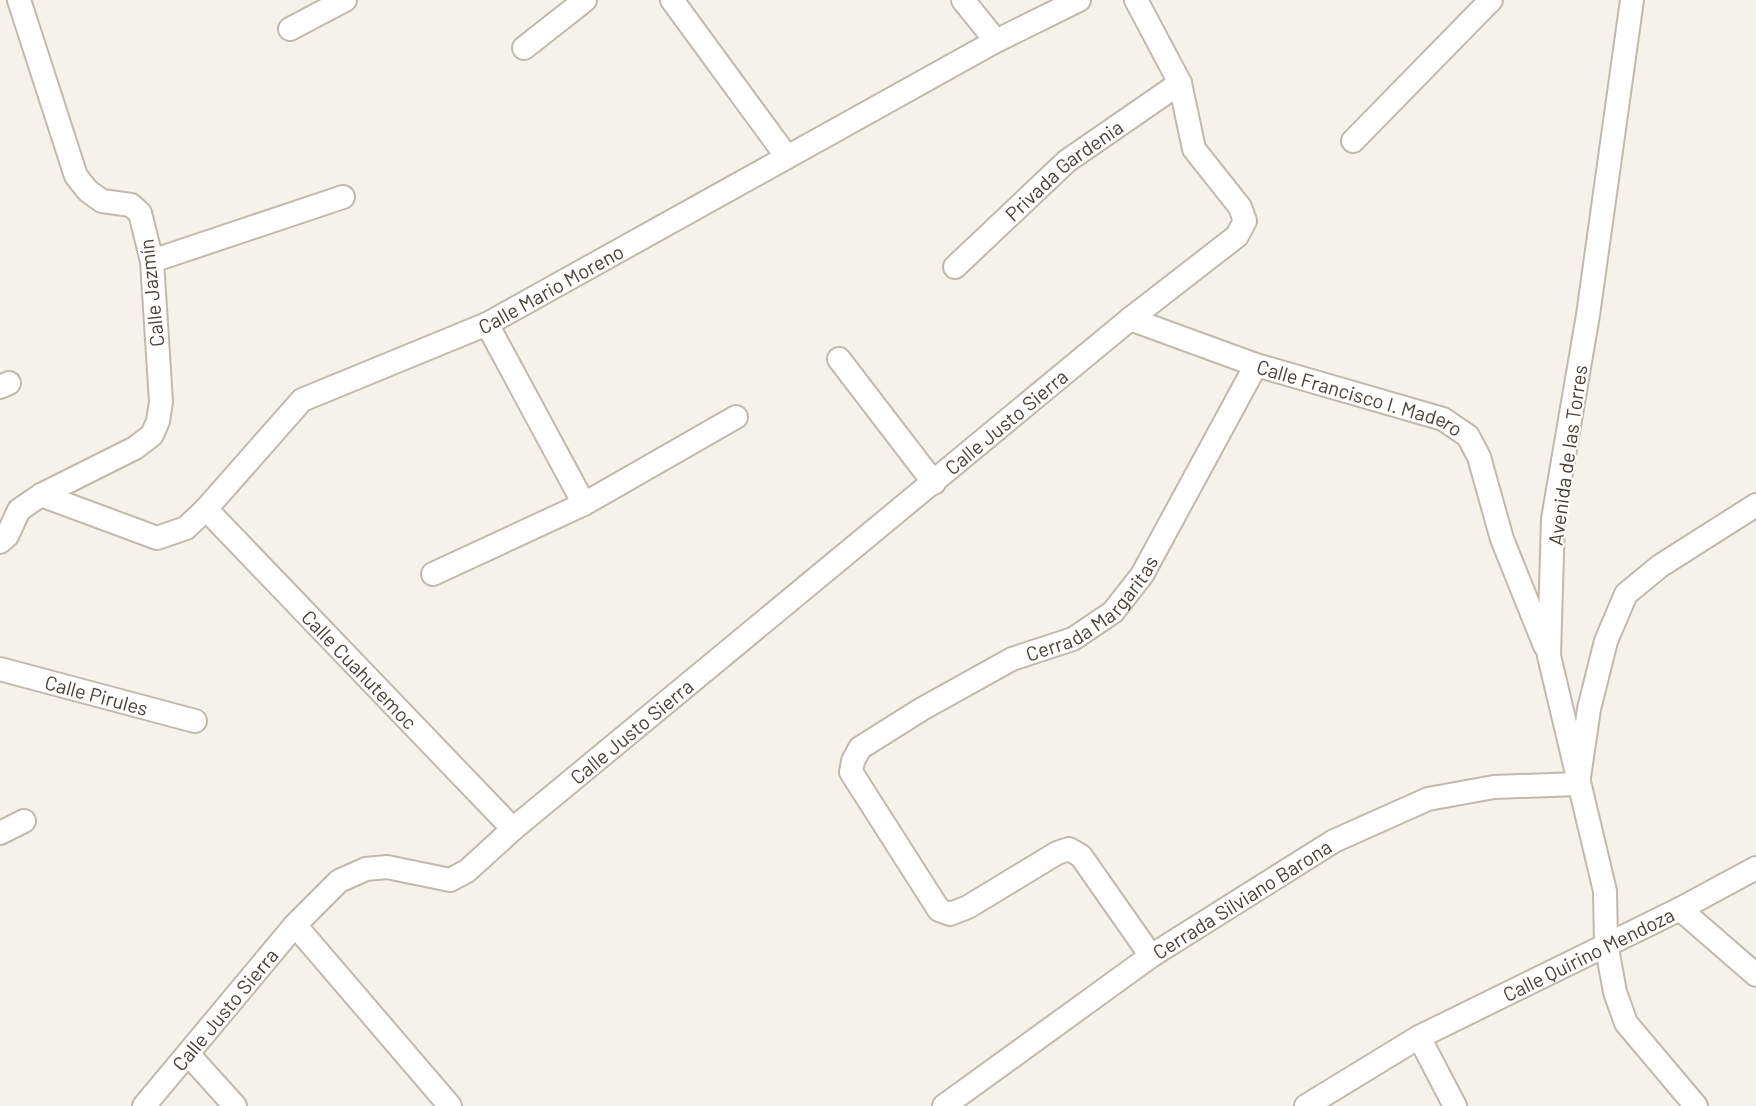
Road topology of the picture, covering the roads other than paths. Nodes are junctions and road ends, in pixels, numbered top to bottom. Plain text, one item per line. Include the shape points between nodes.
1 (19, 0) edge
2 (345, 0) edge
3 (585, 0) edge
4 (672, 0) edge
5 (963, 0) edge
6 (1079, 0) edge
7 (1136, 0) edge
8 (1491, 0) edge
9 (1632, 0) edge
10 (290, 29) dead end
11 (996, 40) junction
12 (524, 48) dead end
13 (1180, 83) junction
14 (1353, 141) dead end
15 (787, 157) junction
16 (343, 197) dead end
17 (152, 261) junction
18 (955, 267) dead end
19 (1130, 319) junction
20 (487, 324) junction
21 (839, 359) dead end
22 (1256, 365) junction
23 (736, 417) dead end
24 (934, 483) junction
25 (41, 495) junction
26 (584, 504) junction
27 (1756, 505) edge
28 (206, 509) junction
29 (0, 542) edge
30 (433, 574) dead end
31 (1549, 657) junction
32 (0, 669) edge
33 (195, 721) dead end
34 (1578, 784) junction
35 (24, 821) dead end
36 (513, 830) junction
37 (0, 832) edge
38 (1756, 868) edge
39 (1680, 909) junction
40 (295, 925) junction
41 (1606, 944) junction
42 (1151, 957) junction
43 (1756, 975) edge
44 (1419, 1037) junction
45 (189, 1055) junction
46 (144, 1106) edge
47 (235, 1106) edge
48 (450, 1106) edge
49 (944, 1106) edge
50 (1306, 1106) edge
51 (1455, 1106) edge
52 (1696, 1106) edge

1 - 17 street, Calle Jazmín via 76,176 102,201 131,205 140,213
2 - 10 street
3 - 12 street
4 - 15 street
5 - 11 street
6 - 11 street, Calle Mario Moreno
7 - 13 street
8 - 14 street
9 - 31 street, Avenida de las Torres via 1588,315 1553,519
11 - 15 street, Calle Mario Moreno
13 - 18 street, Privada Gardenia via 1068,161
13 - 19 street, Calle Justo Sierra via 1194,148 1240,207 1245,221 1237,236
15 - 20 street, Calle Mario Moreno
16 - 17 street
17 - 25 street, Calle Jazmín via 161,402 152,435 135,448
19 - 22 street, Calle Francisco I. Madero
19 - 24 street, Calle Justo Sierra
20 - 26 street
20 - 28 street, Calle Mario Moreno via 302,400
21 - 24 street
22 - 31 street, Calle Francisco I. Madero via 1443,419 1468,436 1479,457 1502,539
22 - 42 street, Cerrada Margaritas via 1142,575 1113,612 1073,639 1012,659 922,709 860,748 851,772 939,910 950,914 968,908 1069,849 1081,856
23 - 26 street
24 - 36 street, Calle Justo Sierra
25 - 28 street, Calle Mario Moreno via 157,538 186,528
25 - 29 street, Calle Jazmín via 19,510
26 - 30 street
27 - 34 street via 1660,566 1626,594 1606,641 1589,709
28 - 36 street, Calle Cuahutemoc
31 - 34 street, Avenida de las Torres
32 - 33 street, Calle Pirules
34 - 41 street, Avenida de las Torres via 1605,891
34 - 42 street, Cerrada Silviano Barona via 1494,787 1428,798 1335,841
35 - 37 street
36 - 40 street, Calle Justo Sierra via 467,871 450,880 387,867 366,869 339,882
38 - 39 street, Calle Quirino Mendoza
39 - 41 street, Calle Quirino Mendoza
39 - 43 street
40 - 45 street, Calle Justo Sierra
40 - 48 street
41 - 44 street, Calle Quirino Mendoza
41 - 52 street, Avenida de las Torres via 1615,992 1626,1023
42 - 49 street, Cerrada Silviano Barona
44 - 50 street, Calle Quirino Mendoza
44 - 51 street
45 - 46 street, Calle Justo Sierra
45 - 47 street

